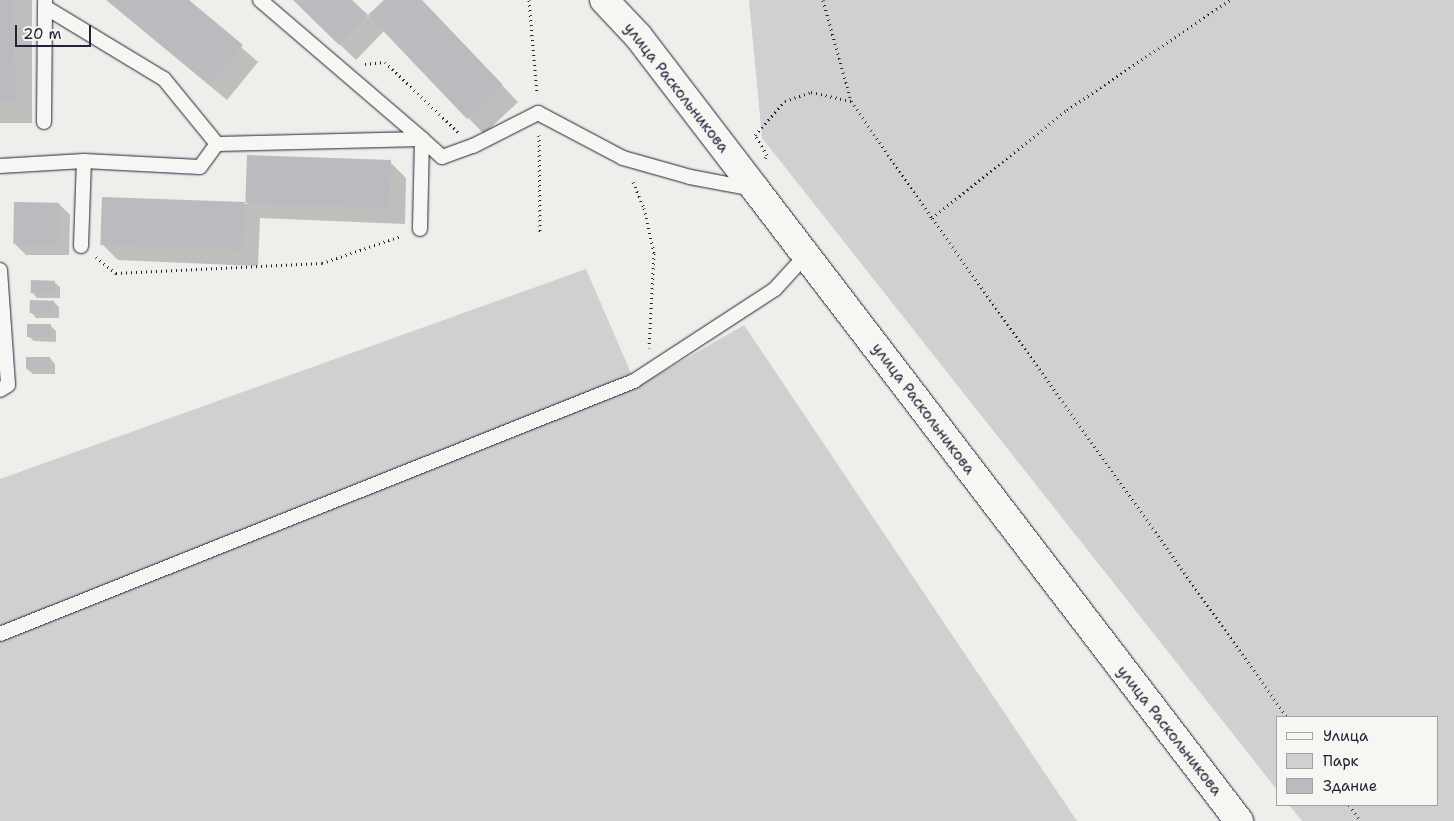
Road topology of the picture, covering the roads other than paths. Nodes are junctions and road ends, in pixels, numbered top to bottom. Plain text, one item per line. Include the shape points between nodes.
1 (260, 0) edge
2 (604, 0) edge
3 (45, 3) edge
4 (44, 122) dead end
5 (422, 139) junction
6 (217, 144) junction
7 (84, 161) junction
8 (0, 166) edge
9 (751, 183) junction
10 (420, 229) road end
11 (81, 246) road end
12 (806, 255) junction
13 (0, 270) edge
14 (0, 390) edge
15 (0, 634) edge
16 (1238, 821) edge

1 - 5 lane
2 - 9 main road, улица Раскольникова via 638,36
3 - 4 lane
3 - 6 lane via 164,78
5 - 6 lane
5 - 9 lane via 442,157 473,146 538,113 623,158 690,177
5 - 10 lane
6 - 7 lane via 200,167
7 - 8 lane
7 - 11 lane
9 - 12 main road, улица Раскольникова
12 - 15 lane via 775,289 625,385
12 - 16 main road, улица Раскольникова
13 - 14 lane via 8,385

